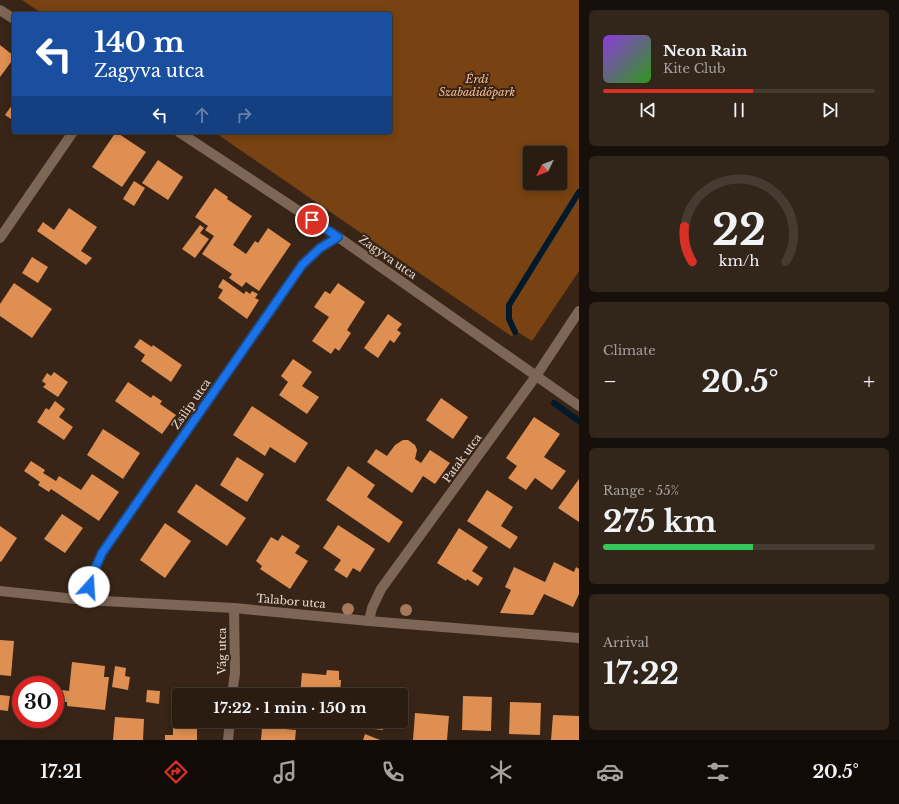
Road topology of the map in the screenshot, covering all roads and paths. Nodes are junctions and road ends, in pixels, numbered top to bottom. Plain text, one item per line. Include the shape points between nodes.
1 (0, 10) edge
2 (12, 18) edge
3 (72, 134) edge
4 (182, 134) edge
5 (338, 237) junction
6 (0, 238) edge
7 (579, 311) edge
8 (536, 376) junction
9 (579, 406) edge
10 (0, 591) edge
11 (85, 600) junction
12 (234, 608) junction
13 (369, 621) junction
14 (579, 638) edge
15 (233, 688) edge
16 (229, 728) edge
17 (228, 740) edge

1 - 2 street
3 - 6 street
4 - 5 street, Zagyva utca
5 - 8 street, Zagyva utca
5 - 11 street, Zsilip utca via 320,248 302,265 102,553
7 - 8 street, Patak utca
8 - 9 street, Zagyva utca
8 - 13 street, Patak utca via 381,589
10 - 11 street, Talabor utca
11 - 12 street, Talabor utca
12 - 13 street, Talabor utca
12 - 15 street, Vág utca
13 - 14 street, Talabor utca
16 - 17 street

